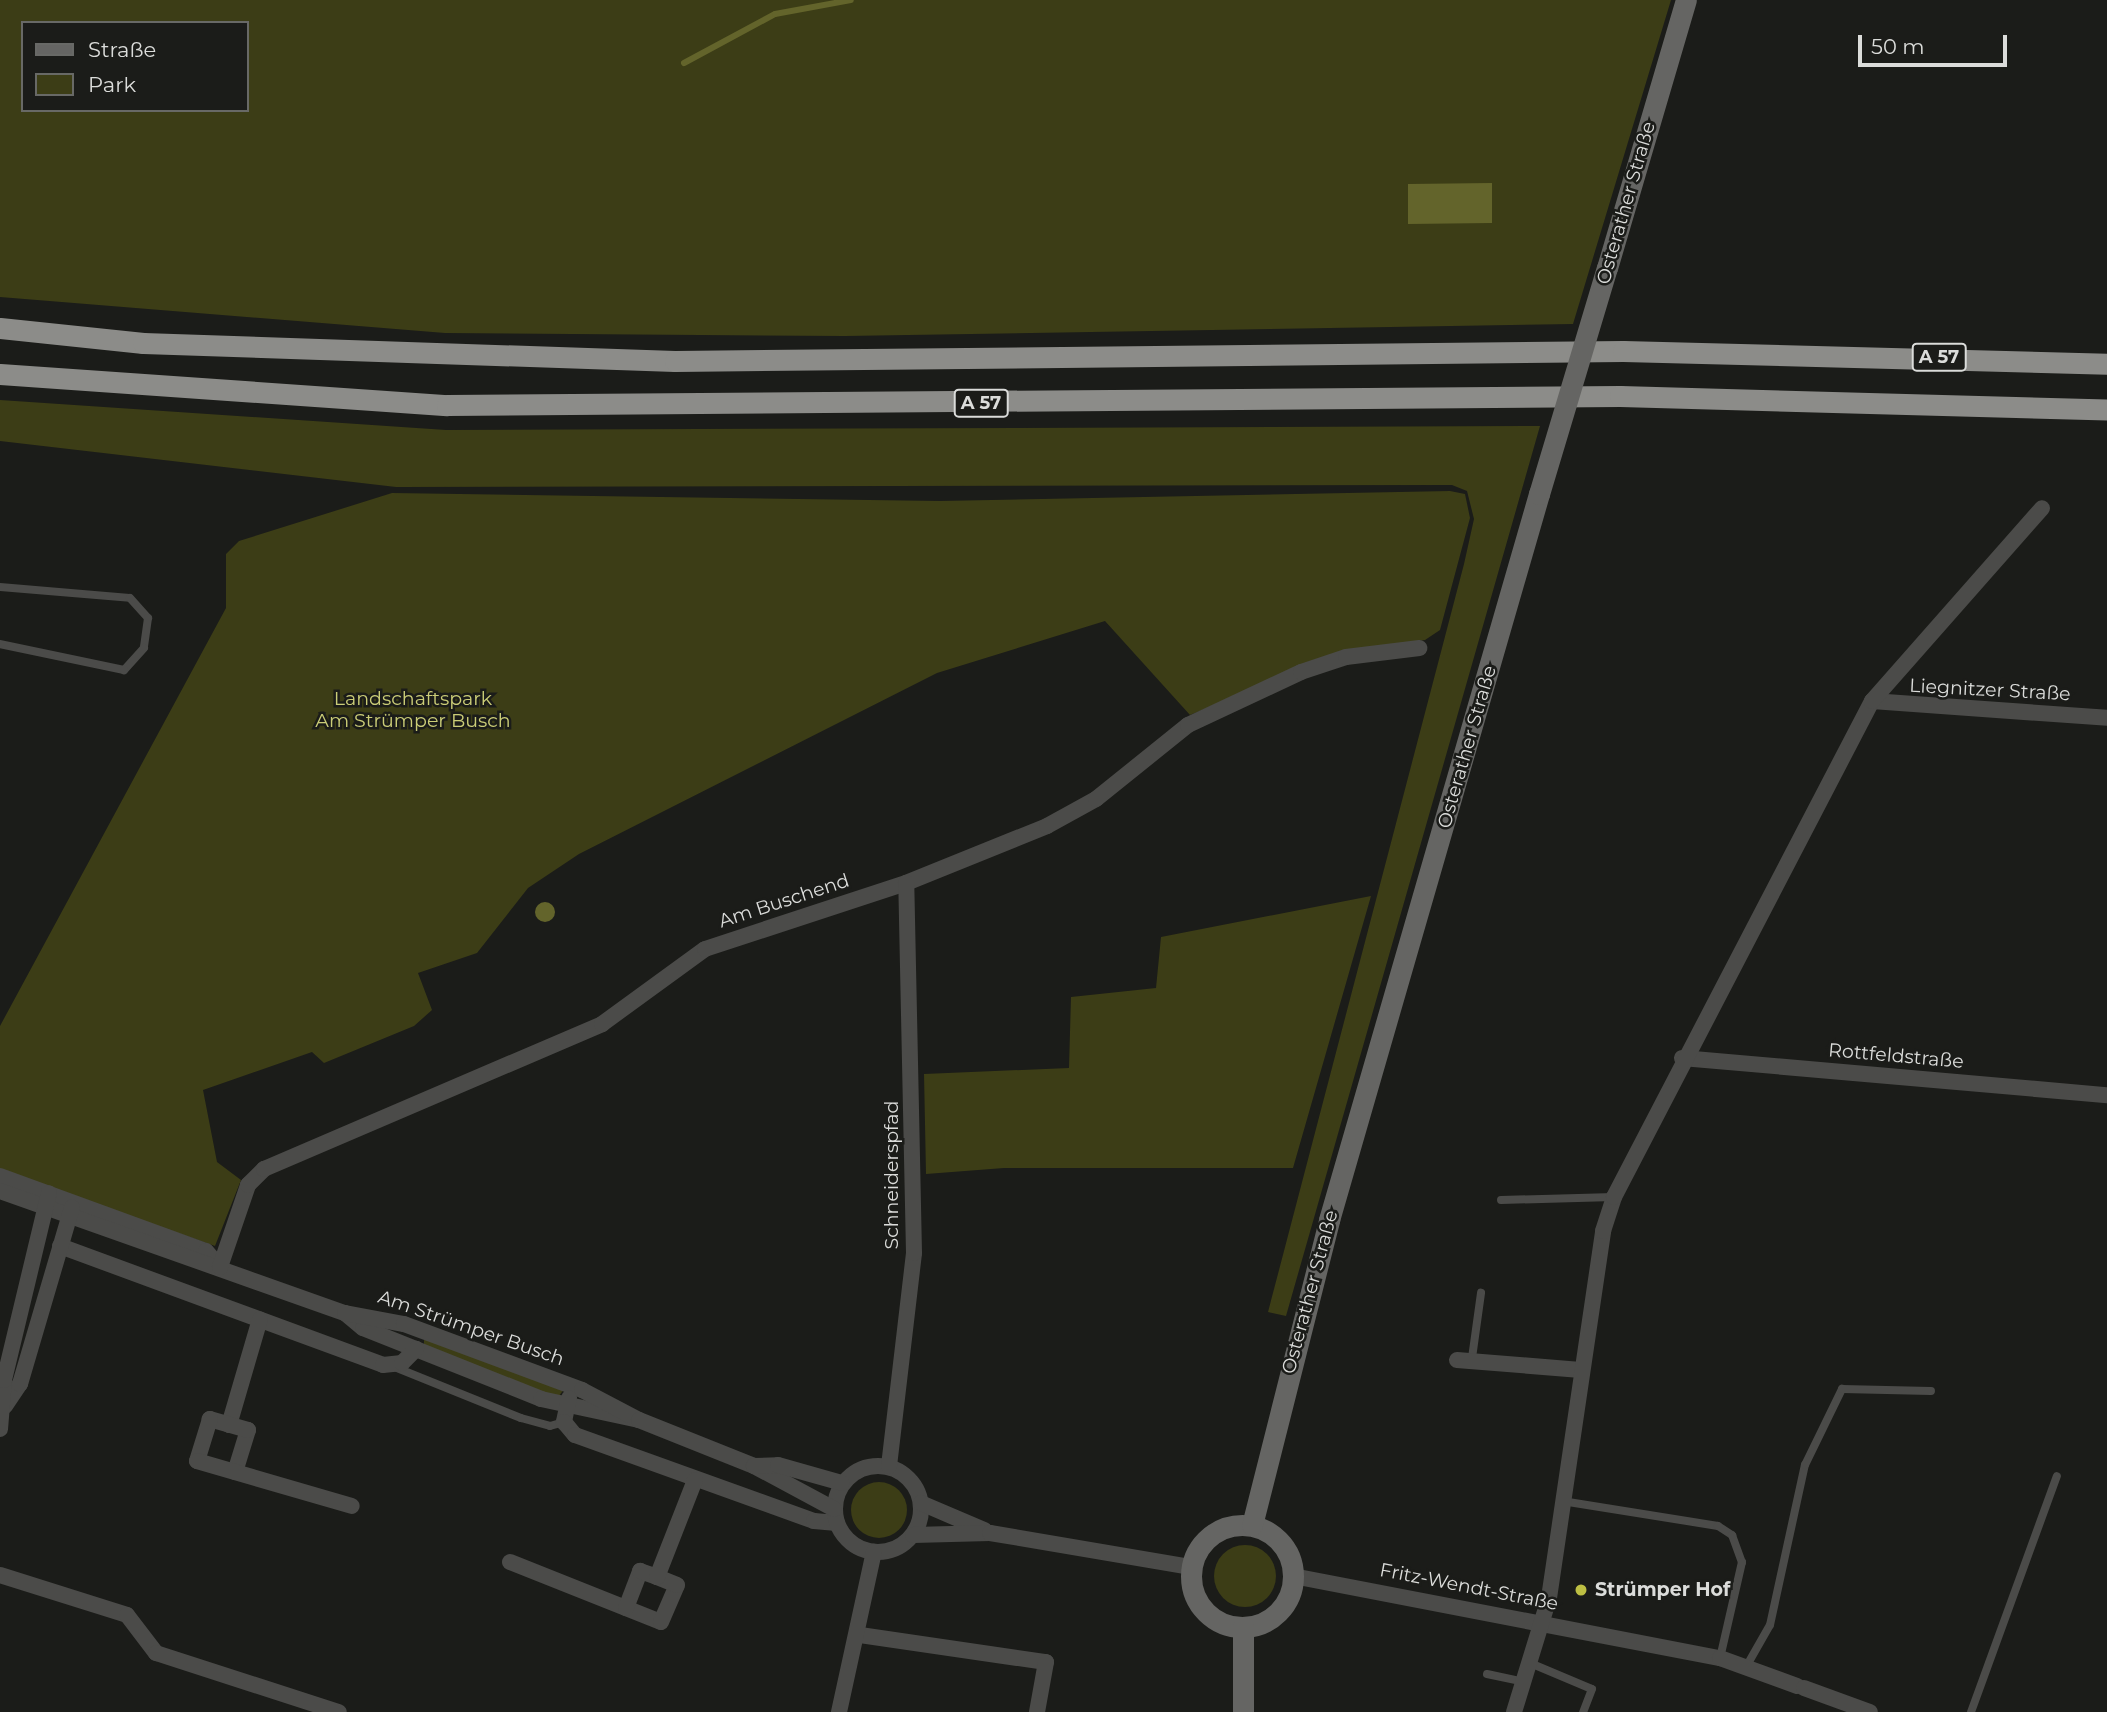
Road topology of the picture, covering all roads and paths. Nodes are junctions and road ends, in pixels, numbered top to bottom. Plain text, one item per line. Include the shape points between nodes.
1 (1686, 0) edge
2 (0, 328) edge
3 (2107, 364) edge
4 (0, 374) edge
5 (2107, 410) edge
6 (2042, 508) dead end
7 (0, 587) edge
8 (0, 645) edge
9 (1419, 648) dead end
10 (1872, 701) junction
11 (2107, 718) edge
12 (906, 883) junction
13 (1682, 1058) junction
14 (2107, 1095) edge
15 (0, 1176) edge
16 (0, 1191) edge
17 (1614, 1197) junction
18 (47, 1200) junction
19 (1501, 1200) dead end
20 (71, 1209) junction
21 (60, 1246) junction
22 (220, 1267) junction
23 (1481, 1293) dead end
24 (345, 1313) junction
25 (260, 1320) junction
26 (416, 1349) junction
27 (1464, 1359) joint
28 (392, 1366) junction
29 (1581, 1370) junction
30 (582, 1390) junction
31 (1931, 1391) dead end
32 (565, 1405) junction
33 (5, 1406) junction
34 (639, 1420) junction
35 (564, 1422) junction
36 (229, 1424) junction
37 (0, 1429) edge
38 (754, 1466) junction
39 (889, 1466) junction
40 (235, 1472) junction
41 (2057, 1476) dead end
42 (695, 1480) junction
43 (842, 1483) junction
44 (1562, 1501) junction
45 (921, 1503) junction
46 (352, 1506) dead end
47 (836, 1516) junction
48 (1252, 1525) junction
49 (989, 1533) junction
50 (913, 1535) junction
51 (874, 1552) junction
52 (510, 1562) dead end
53 (1191, 1567) junction
54 (0, 1575) edge
55 (1293, 1576) junction
56 (657, 1577) junction
57 (625, 1608) junction
58 (1544, 1623) junction
59 (1243, 1627) junction
60 (860, 1635) junction
61 (1720, 1658) junction
62 (1530, 1663) junction
63 (1746, 1667) junction
64 (1487, 1674) dead end
65 (1524, 1682) junction
66 (339, 1712) edge
67 (839, 1712) edge
68 (1037, 1712) edge
69 (1243, 1712) edge
70 (1514, 1712) edge
71 (1583, 1712) edge
72 (1870, 1712) edge
73 (1971, 1712) edge

1 - 48 main road, Osterather Straße, bridge via 1329,1220
2 - 3 highway, A 57 via 157,343 675,361 1623,351
4 - 5 highway, A 57 via 447,405 1619,396
6 - 10 street
7 - 8 lane via 130,598 148,618 145,648 124,670
9 - 12 street, Am Buschend via 1346,657 1249,696 1188,725 1077,810
10 - 11 street, Liegnitzer Straße
10 - 13 street
12 - 22 street, Am Buschend via 705,949 603,1024 264,1169 248,1185
12 - 39 street, Schneiderspfad via 915,1212
13 - 14 street, Rottfeldstraße
13 - 17 street
15 - 18 street, Am Strümper Busch
16 - 18 street, Am Strümper Busch
17 - 19 lane
17 - 29 street
18 - 20 street, Am Strümper Busch
18 - 33 street via 4,1380
20 - 21 street
20 - 22 street, Am Strümper Busch via 206,1251
21 - 25 street
21 - 33 street via 20,1384
22 - 24 street, Am Strümper Busch
23 - 27 lane
24 - 26 street, Am Strümper Busch
24 - 30 street, Am Strümper Busch via 404,1324
25 - 28 street
25 - 36 street
26 - 28 street
26 - 32 street, Am Strümper Busch
27 - 29 street
28 - 35 lane via 542,1425
29 - 44 street
30 - 32 street, Am Strümper Busch
30 - 34 street, Am Strümper Busch
31 - 63 lane via 1842,1389 1805,1465 1770,1625
32 - 34 street, Am Strümper Busch
32 - 35 street
33 - 37 street
34 - 38 street, Am Strümper Busch
35 - 42 street via 575,1435
36 - 40 street via 248,1430
36 - 40 street via 209,1419 197,1461
38 - 43 street, Am Strümper Busch via 778,1465
38 - 47 street, Am Strümper Busch
39 - 43 street via 863,1468
39 - 45 street via 911,1480
40 - 46 street
41 - 73 lane
42 - 47 street
42 - 56 street
43 - 47 street
44 - 58 street
44 - 61 lane via 1718,1526 1732,1535 1742,1562
45 - 49 street
45 - 50 street
47 - 51 street via 851,1543
48 - 53 main road via 1220,1529 1197,1552
48 - 55 main road via 1282,1543
49 - 50 street
49 - 53 street
50 - 51 street via 896,1549
51 - 60 street
52 - 57 street
53 - 59 main road via 1200,1605 1226,1625
54 - 66 street via 127,1615 156,1653
55 - 58 street, Fritz-Wendt-Straße
55 - 59 main road via 1284,1606 1259,1625
56 - 57 street via 640,1571
56 - 57 street via 677,1584 661,1622
58 - 61 street, Fritz-Wendt-Straße
58 - 62 street
59 - 69 main road
60 - 67 street
60 - 68 street via 1045,1662
61 - 63 street, Fritz-Wendt-Straße
62 - 65 street
62 - 71 lane via 1592,1689
63 - 72 street, Fritz-Wendt-Straße
64 - 65 lane
65 - 70 street

